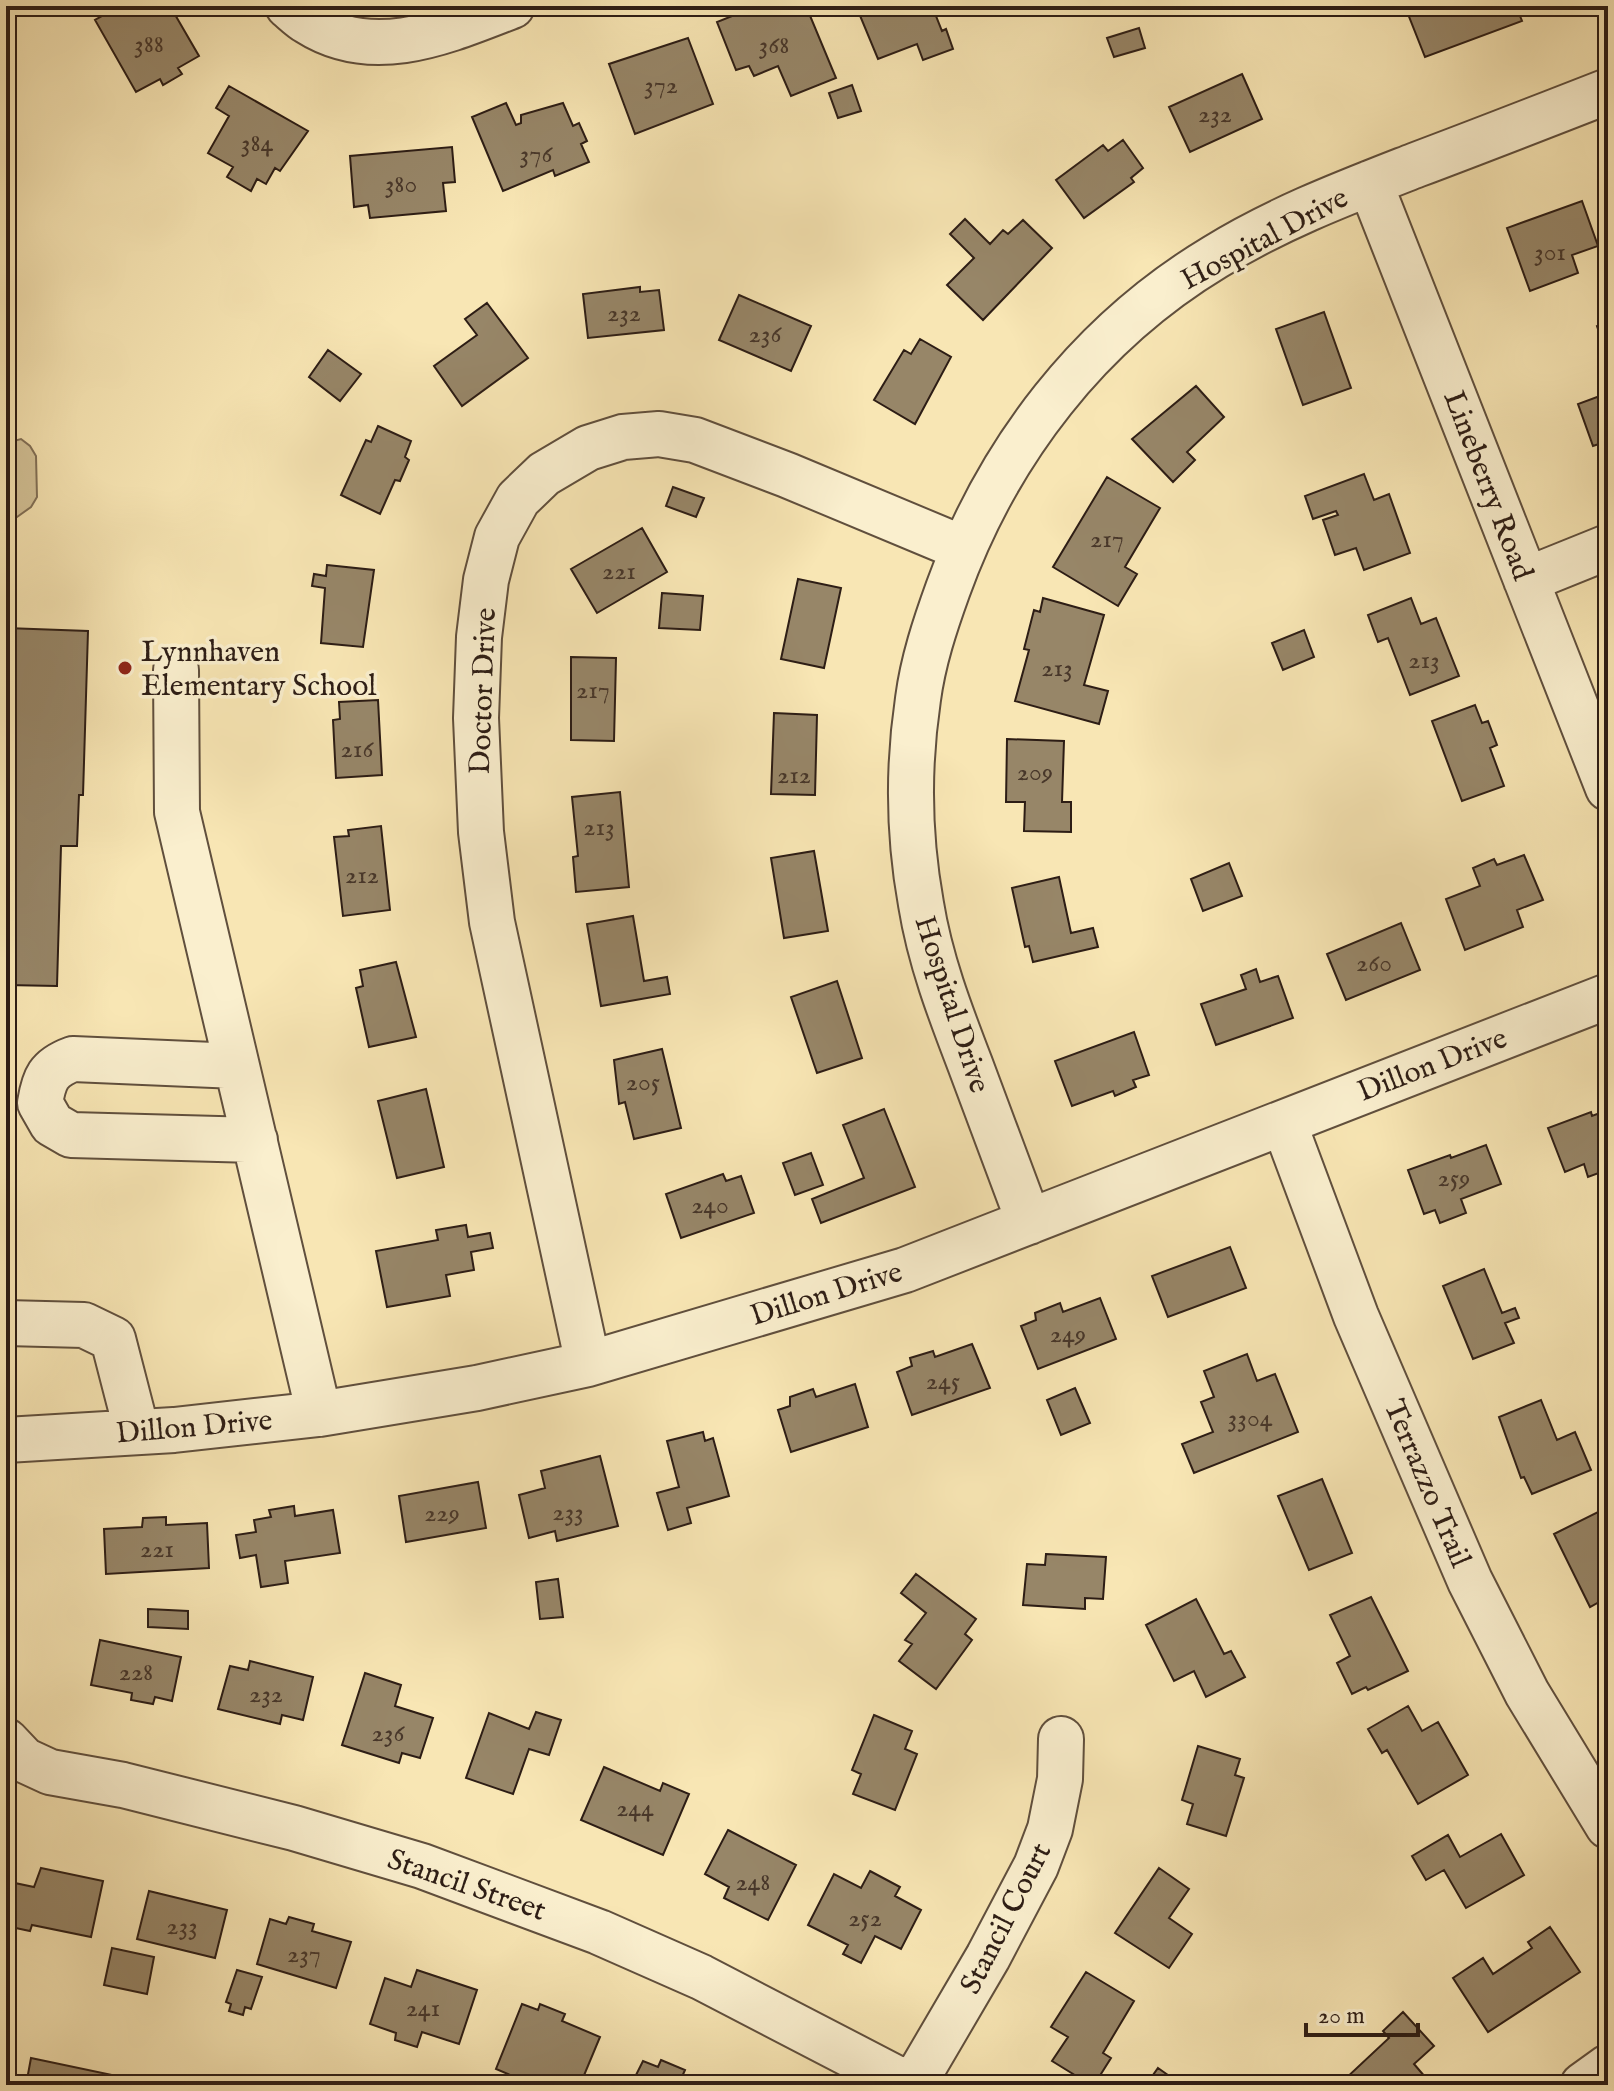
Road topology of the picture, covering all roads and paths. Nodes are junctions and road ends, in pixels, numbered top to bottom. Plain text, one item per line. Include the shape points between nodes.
1 (288, 6) edge
2 (512, 6) edge
3 (1608, 91) edge
4 (1370, 183) junction
5 (1608, 547) edge
6 (962, 548) junction
7 (1526, 580) junction
8 (176, 670) dead end
9 (1608, 788) edge
10 (1608, 996) edge
11 (237, 1066) junction
12 (1284, 1123) junction
13 (255, 1140) junction
14 (1029, 1222) junction
15 (6, 1323) edge
16 (588, 1364) junction
17 (319, 1414) junction
18 (137, 1432) junction
19 (6, 1440) edge
20 (1061, 1739) dead end
21 (6, 1741) edge
22 (1608, 1826) edge
23 (1608, 2067) edge
24 (911, 2085) edge
25 (1583, 2085) edge

1 - 2 street via 339,37 374,43 446,31
3 - 4 street, Hospital Drive
4 - 6 street, Hospital Drive via 1215,256 1153,298 1048,404 1002,471
4 - 7 street, Lineberry Road
5 - 7 street
6 - 14 street, Hospital Drive via 933,629 918,698 911,768 913,843 939,980
6 - 16 street, Doctor Drive via 695,440 659,434 623,437 588,448 544,474 518,499 497,537 479,637 481,832 492,922
7 - 9 street, Lineberry Road
8 - 11 street via 177,812
10 - 12 street, Dillon Drive
11 - 13 street
11 - 13 street via 73,1059 44,1079 40,1103 52,1124 71,1135
12 - 14 street, Dillon Drive
12 - 22 street, Terrazzo Trail via 1356,1316 1470,1581 1527,1693
13 - 17 street
14 - 16 street, Dillon Drive via 905,1270
15 - 18 street via 84,1325 113,1339
16 - 17 street, Dillon Drive
17 - 18 street, Dillon Drive
18 - 19 street, Dillon Drive
20 - 24 street, Stancil Court via 1060,1779 1036,1866
21 - 24 street, Stancil Street via 24,1760 50,1772 294,1828 422,1866 599,1932 701,1977
23 - 25 street

